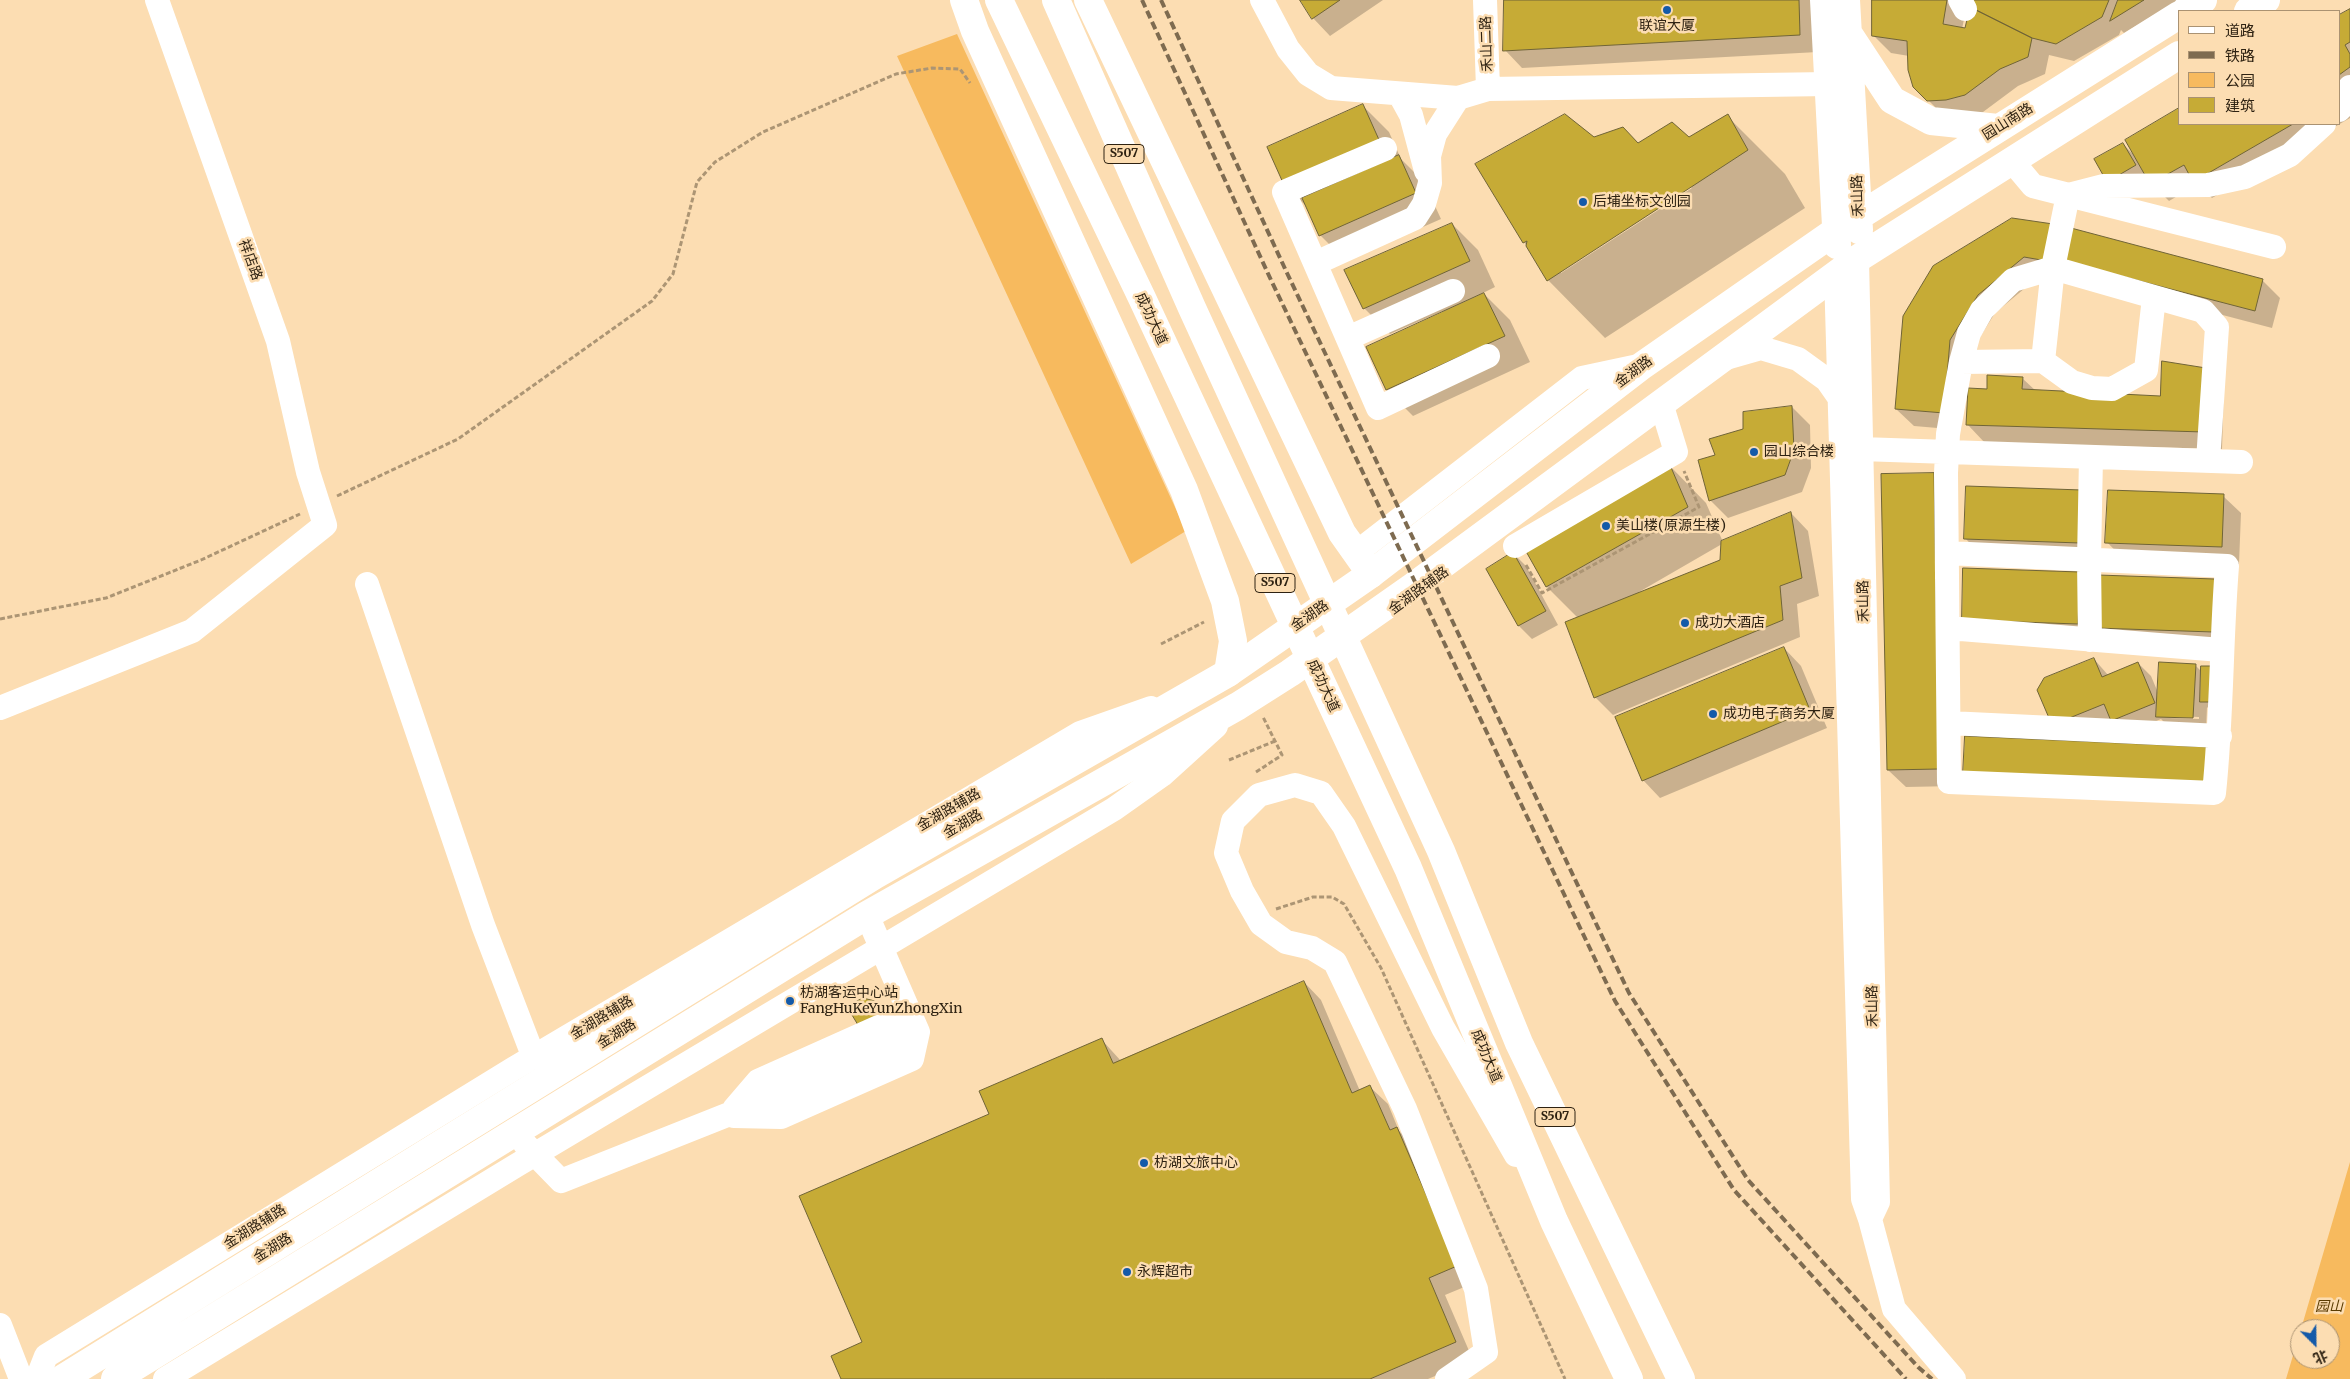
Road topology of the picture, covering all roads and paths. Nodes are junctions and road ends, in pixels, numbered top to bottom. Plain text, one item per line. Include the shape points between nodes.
1 (157, 0) edge
2 (964, 0) edge
3 (999, 0) edge
4 (1056, 0) edge
5 (1088, 0) edge
6 (1262, 0) edge
7 (1485, 0) edge
8 (1824, 0) edge
9 (1846, 0) edge
10 (2203, 0) edge
11 (2266, 0) edge
12 (2187, 10) edge
13 (2250, 10) edge
14 (2178, 16) edge
15 (1848, 34) junction
16 (2178, 56) edge
17 (971, 84) dead end
18 (1829, 84) junction
19 (2350, 87) edge
20 (1488, 89) junction
21 (1400, 95) junction
22 (1458, 98) junction
23 (2340, 109) edge
24 (2323, 125) edge
25 (1998, 128) junction
26 (1384, 149) dead end
27 (2012, 161) junction
28 (1430, 182) junction
29 (2068, 195) junction
30 (1848, 223) junction
31 (2274, 247) dead end
32 (1316, 263) junction
33 (1847, 266) junction
34 (2053, 268) junction
35 (1453, 291) dead end
36 (2154, 297) junction
37 (1348, 338) junction
38 (1488, 356) dead end
39 (1719, 360) junction
40 (2043, 361) junction
41 (1961, 362) junction
42 (1841, 400) junction
43 (1661, 403) junction
44 (1861, 449) junction
45 (1676, 452) junction
46 (1946, 452) junction
47 (2091, 457) junction
48 (2208, 461) junction
49 (2241, 462) dead end
50 (331, 499) dead end
51 (305, 511) dead end
52 (1515, 546) joint
53 (1947, 553) junction
54 (2088, 560) junction
55 (1364, 563) junction
56 (367, 584) dead end
57 (0, 619) edge
58 (1205, 622) dead end
59 (1948, 628) junction
60 (2090, 640) junction
61 (1160, 644) dead end
62 (2221, 650) junction
63 (1228, 673) junction
64 (1192, 693) junction
65 (0, 708) edge
66 (1250, 710) junction
67 (1949, 724) junction
68 (2220, 736) junction
69 (1276, 741) junction
70 (1229, 760) dead end
71 (1250, 776) dead end
72 (1268, 912) dead end
73 (868, 915) junction
74 (881, 947) junction
75 (534, 1058) junction
76 (512, 1134) junction
77 (535, 1154) junction
78 (1870, 1207) junction
79 (1554, 1221) junction
80 (0, 1325) edge
81 (21, 1379) edge
82 (37, 1379) edge
83 (62, 1379) edge
84 (115, 1379) edge
85 (165, 1379) edge
86 (1447, 1379) edge
87 (1565, 1379) edge
88 (1630, 1379) edge
89 (1681, 1379) edge
90 (1954, 1379) edge

1 - 65 street, 祥店路 via 278,341 308,472 325,524 192,631
2 - 63 main road via 975,31 1184,490 1225,601 1233,641
3 - 79 main road, 成功大道 / S507 via 1408,868
4 - 89 main road, S507 via 1192,308 1440,851 1519,1043
5 - 55 main road via 1342,533
6 - 21 street via 1288,49 1308,74 1332,88
7 - 20 street, 禾山二路
8 - 18 main road, 禾山路
9 - 15 main road, 禾山路
10 - 12 main road
11 - 13 main road
14 - 25 main road, 园山南路
15 - 25 main road via 1892,100 1931,121
15 - 30 main road, 禾山路
16 - 27 main road
17 - 50 path via 960,69 932,68 896,74 763,132 715,162 697,182 673,274 652,301 458,439
18 - 20 street
18 - 30 main road, 禾山路
19 - 23 street
20 - 22 street
21 - 22 street
21 - 28 street via 1411,115 1420,156
22 - 28 street via 1435,134 1429,156
24 - 29 street via 2290,155 2245,177 2208,185 2104,186
25 - 30 main road, 园山南路
26 - 32 street via 1284,192
27 - 29 street via 2033,186
27 - 33 main road
28 - 32 street via 1424,204 1415,218
29 - 31 street
29 - 34 street
30 - 33 main road, 禾山路
30 - 55 main road, 金湖路
32 - 37 street
33 - 39 main road, 金湖路
33 - 42 street, 禾山路
33 - 44 street, 禾山路
34 - 36 street
34 - 40 street
34 - 41 street via 2013,280 1982,310 1969,333
35 - 37 street
36 - 40 street via 2146,370 2112,389 2092,388 2072,382
36 - 48 street via 2203,311 2218,327
37 - 38 street via 1378,408
39 - 42 street via 1761,348 1798,359 1827,380
39 - 43 main road, 金湖路
40 - 41 street
41 - 46 street
42 - 78 street, 禾山路
43 - 45 street
43 - 66 main road, 金湖路 via 1403,594 1290,673
44 - 46 street
44 - 78 street, 禾山路
45 - 52 street
45 - 52 path via 1699,507 1542,594
46 - 47 street
46 - 53 street
47 - 48 street
47 - 54 street
48 - 49 street
51 - 57 path via 201,560 106,598
53 - 54 street
53 - 59 street
54 - 60 street
54 - 62 street via 2227,566
55 - 63 main road, 金湖路
56 - 75 street via 482,926
58 - 61 path
59 - 60 street
59 - 67 street
60 - 62 street
62 - 68 street
63 - 64 main road, 金湖路
64 - 75 street, 金湖路辅路 via 1080,733
64 - 83 main road, 金湖路 via 875,875
66 - 69 path
66 - 73 main road, 金湖路
66 - 74 street via 1114,809
67 - 68 street
67 - 68 street via 1949,782 2214,793
69 - 70 path
69 - 71 path via 1282,755
72 - 87 path via 1312,897 1332,897 1344,904 1381,968
73 - 74 street
73 - 76 main road, 金湖路
74 - 77 street
74 - 77 street via 914,1022 727,1115 561,1181
75 - 82 street, 金湖路辅路 via 46,1356
76 - 77 street
76 - 84 main road, 金湖路
77 - 85 street
78 - 90 street via 1894,1309
79 - 86 street via 1443,1028 1340,820 1321,792 1295,785 1259,795 1233,821 1226,853 1242,891 1261,924 1286,942 1312,948 1335,962 1405,1109 1476,1289 1486,1352
79 - 88 main road, 成功大道 / S507
80 - 81 street

